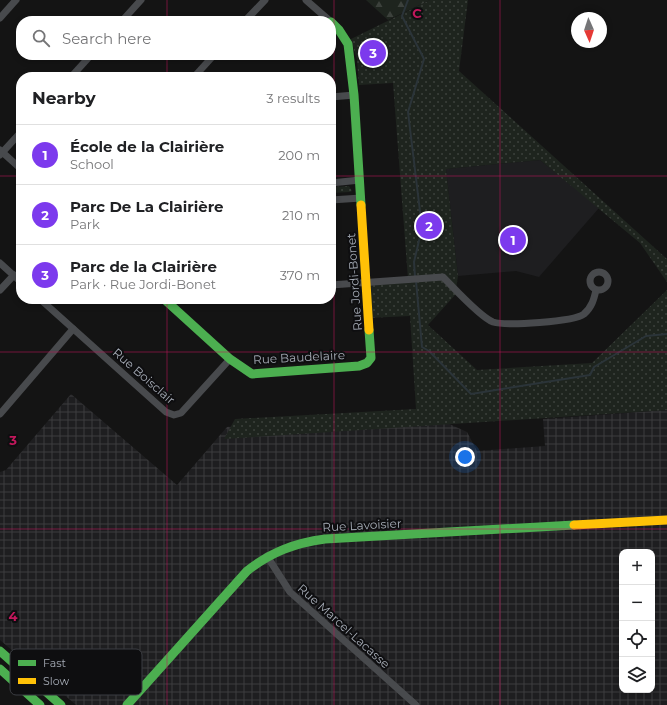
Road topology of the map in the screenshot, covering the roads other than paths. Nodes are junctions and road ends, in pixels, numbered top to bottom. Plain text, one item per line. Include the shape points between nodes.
1 (16, 0) edge
2 (141, 0) edge
3 (265, 0) edge
4 (306, 0) edge
5 (127, 16) edge
6 (251, 16) edge
7 (323, 16) edge
8 (0, 18) edge
9 (336, 27) edge
10 (86, 60) edge
11 (209, 60) edge
12 (76, 72) edge
13 (199, 72) edge
14 (354, 95) junction
15 (336, 97) edge
16 (16, 137) edge
17 (1, 153) edge
18 (16, 164) edge
19 (360, 180) junction
20 (336, 182) edge
21 (361, 198) junction
22 (336, 200) edge
23 (0, 263) edge
24 (14, 275) joint
25 (366, 282) junction
26 (336, 285) edge
27 (0, 290) edge
28 (596, 290) dead end
29 (46, 304) edge
30 (170, 304) edge
31 (73, 329) junction
32 (230, 359) junction
33 (367, 363) joint
34 (0, 414) edge
35 (667, 520) edge
36 (267, 556) junction
37 (0, 651) edge
38 (10, 660) edge
39 (0, 669) edge
40 (10, 678) edge
41 (142, 688) edge
42 (29, 695) edge
43 (50, 695) edge
44 (136, 695) edge
45 (40, 705) edge
46 (61, 705) edge
47 (127, 705) edge
48 (416, 705) edge

1 - 8 street
2 - 5 street
3 - 6 street
4 - 7 street, Rue Jordi-Bonet
9 - 14 street, Rue Jordi-Bonet via 348,44
10 - 12 street
11 - 13 street
14 - 15 street
14 - 19 street, Rue Jordi-Bonet
16 - 17 street
17 - 18 street
19 - 20 street
19 - 21 street, Rue Jordi-Bonet
21 - 22 street
21 - 25 street, Rue Jordi-Bonet
23 - 24 street
24 - 27 street
25 - 26 street
25 - 28 street via 443,276 480,313 492,322 506,324 570,319 583,315 592,305
25 - 33 street, Rue Jordi-Bonet via 371,358
29 - 31 street, Rue Boisclair
30 - 32 street, Rue Baudelaire
31 - 32 street, Rue Boisclair via 166,412 174,416 181,413
31 - 34 street
32 - 33 street, Rue Baudelaire via 248,373 255,374 359,366
35 - 36 street, Rue Lavoisier via 325,539 293,544
36 - 41 street, Rue Lavoisier via 242,576
36 - 48 street, Rue Marcel-Lacasse via 290,592
37 - 38 street
39 - 40 street
42 - 45 street
43 - 46 street
44 - 47 street, Rue Lavoisier

